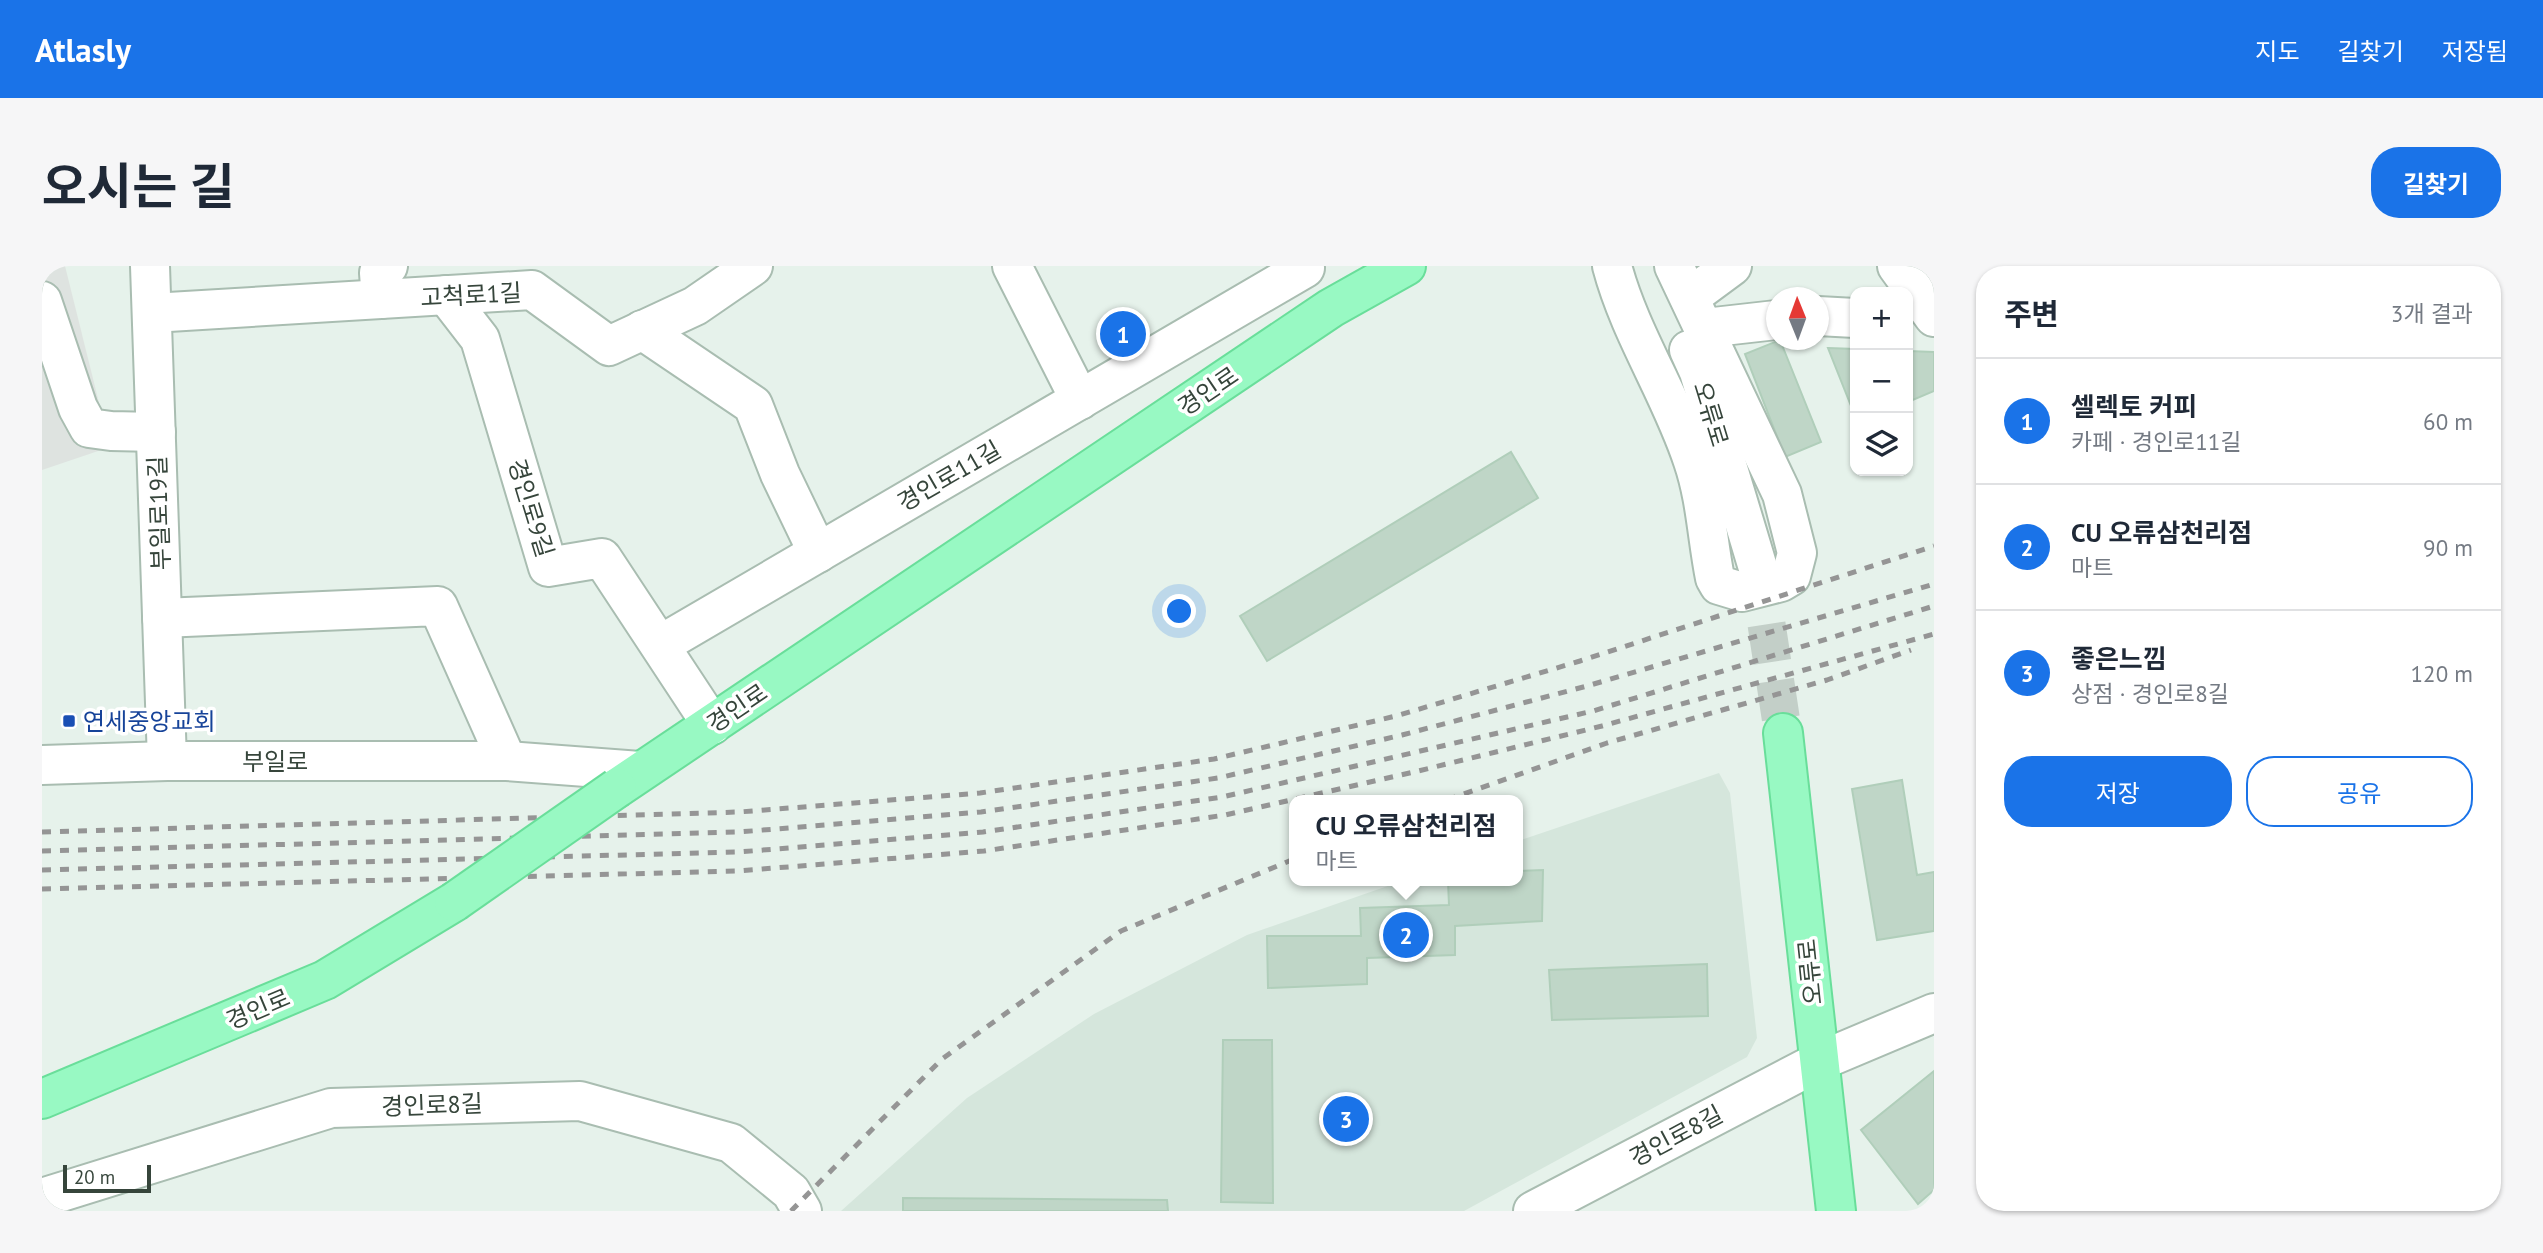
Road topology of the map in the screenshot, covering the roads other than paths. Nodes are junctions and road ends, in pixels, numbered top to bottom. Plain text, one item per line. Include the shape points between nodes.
1 (150, 266) edge
2 (753, 266) edge
3 (1012, 266) edge
4 (1406, 266) edge
5 (1612, 266) edge
6 (1649, 266) edge
7 (1731, 266) edge
8 (1897, 266) edge
9 (1305, 267) edge
10 (375, 276) edge
11 (446, 295) junction
12 (1690, 297) edge
13 (42, 301) edge
14 (1331, 308) junction
15 (152, 313) junction
16 (1766, 317) edge
17 (1829, 317) edge
18 (1934, 317) edge
19 (1850, 318) edge
20 (1913, 323) edge
21 (1934, 327) edge
22 (642, 330) junction
23 (1080, 400) junction
24 (156, 432) junction
25 (818, 553) junction
26 (1758, 568) tunnel mouth
27 (162, 618) junction
28 (660, 645) junction
29 (712, 725) junction
30 (1783, 733) tunnel mouth
31 (167, 761) junction
32 (508, 761) junction
33 (42, 765) edge
34 (629, 779) junction
35 (1934, 1013) edge
36 (1820, 1061) junction
37 (42, 1099) edge
38 (42, 1198) edge
39 (802, 1211) edge
40 (1532, 1211) edge
41 (1836, 1211) edge

1 - 15 street, 부일로19길
2 - 22 street, 고척로1길 via 695,306
3 - 23 street
4 - 14 main road, 경인로
5 - 12 street via 1692,458 1704,497 1715,578 1719,585 1742,593 1791,576 1797,553 1782,494
6 - 26 street, 오류로 via 1699,372
7 - 12 street
8 - 18 street
9 - 14 street
9 - 23 street, 경인로11길
10 - 11 street, 고척로1길
10 - 15 street, 고척로1길
11 - 22 street, 고척로1길 via 532,290 609,346
11 - 28 street, 경인로9길 via 480,339 548,567 602,558
12 - 16 street
13 - 24 street via 89,428
14 - 29 main road, 경인로
15 - 24 street, 부일로19길
17 - 19 street
20 - 21 street
22 - 25 street via 753,405
23 - 25 street, 경인로11길
24 - 27 street, 부일로19길
25 - 28 street, 경인로11길
27 - 31 street, 부일로19길
27 - 32 street via 438,606
28 - 29 street, 경인로9길
29 - 34 main road, 경인로
30 - 36 main road, 오류로
31 - 32 street, 부일로
31 - 33 street, 부일로
32 - 34 street, 부일로
34 - 37 main road, 경인로, bridge via 454,902 326,980
35 - 36 street, 경인로8길
36 - 40 street, 경인로8길
36 - 41 main road, 오류로
38 - 39 street, 경인로8길 via 331,1108 580,1101 731,1143 791,1192

